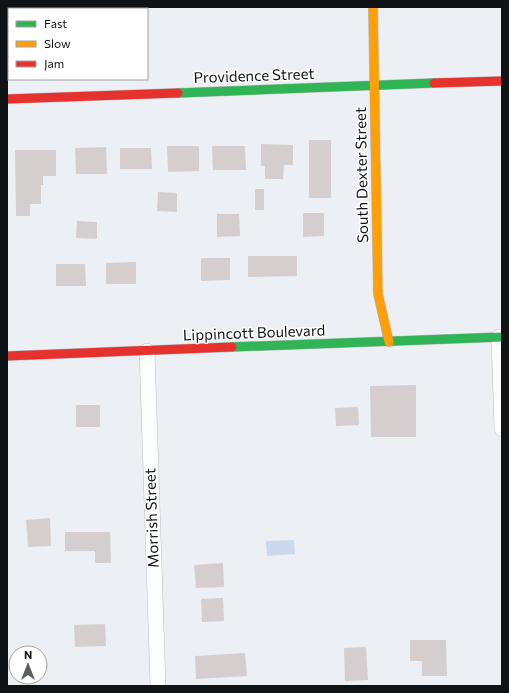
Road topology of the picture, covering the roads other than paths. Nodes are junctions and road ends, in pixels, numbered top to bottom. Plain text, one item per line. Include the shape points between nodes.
1 (372, 7) edge
2 (502, 81) edge
3 (375, 86) junction
4 (7, 99) edge
5 (500, 337) edge
6 (390, 342) junction
7 (147, 351) junction
8 (7, 356) edge
9 (502, 429) edge
10 (158, 686) edge

1 - 3 street, South Dexter Street
2 - 3 street, Providence Street
3 - 4 street, Providence Street
3 - 6 street, South Dexter Street via 378,294
5 - 6 street, Lippincott Boulevard
5 - 9 street
6 - 7 street, Lippincott Boulevard
7 - 8 street, Lippincott Boulevard
7 - 10 street, Morrish Street

